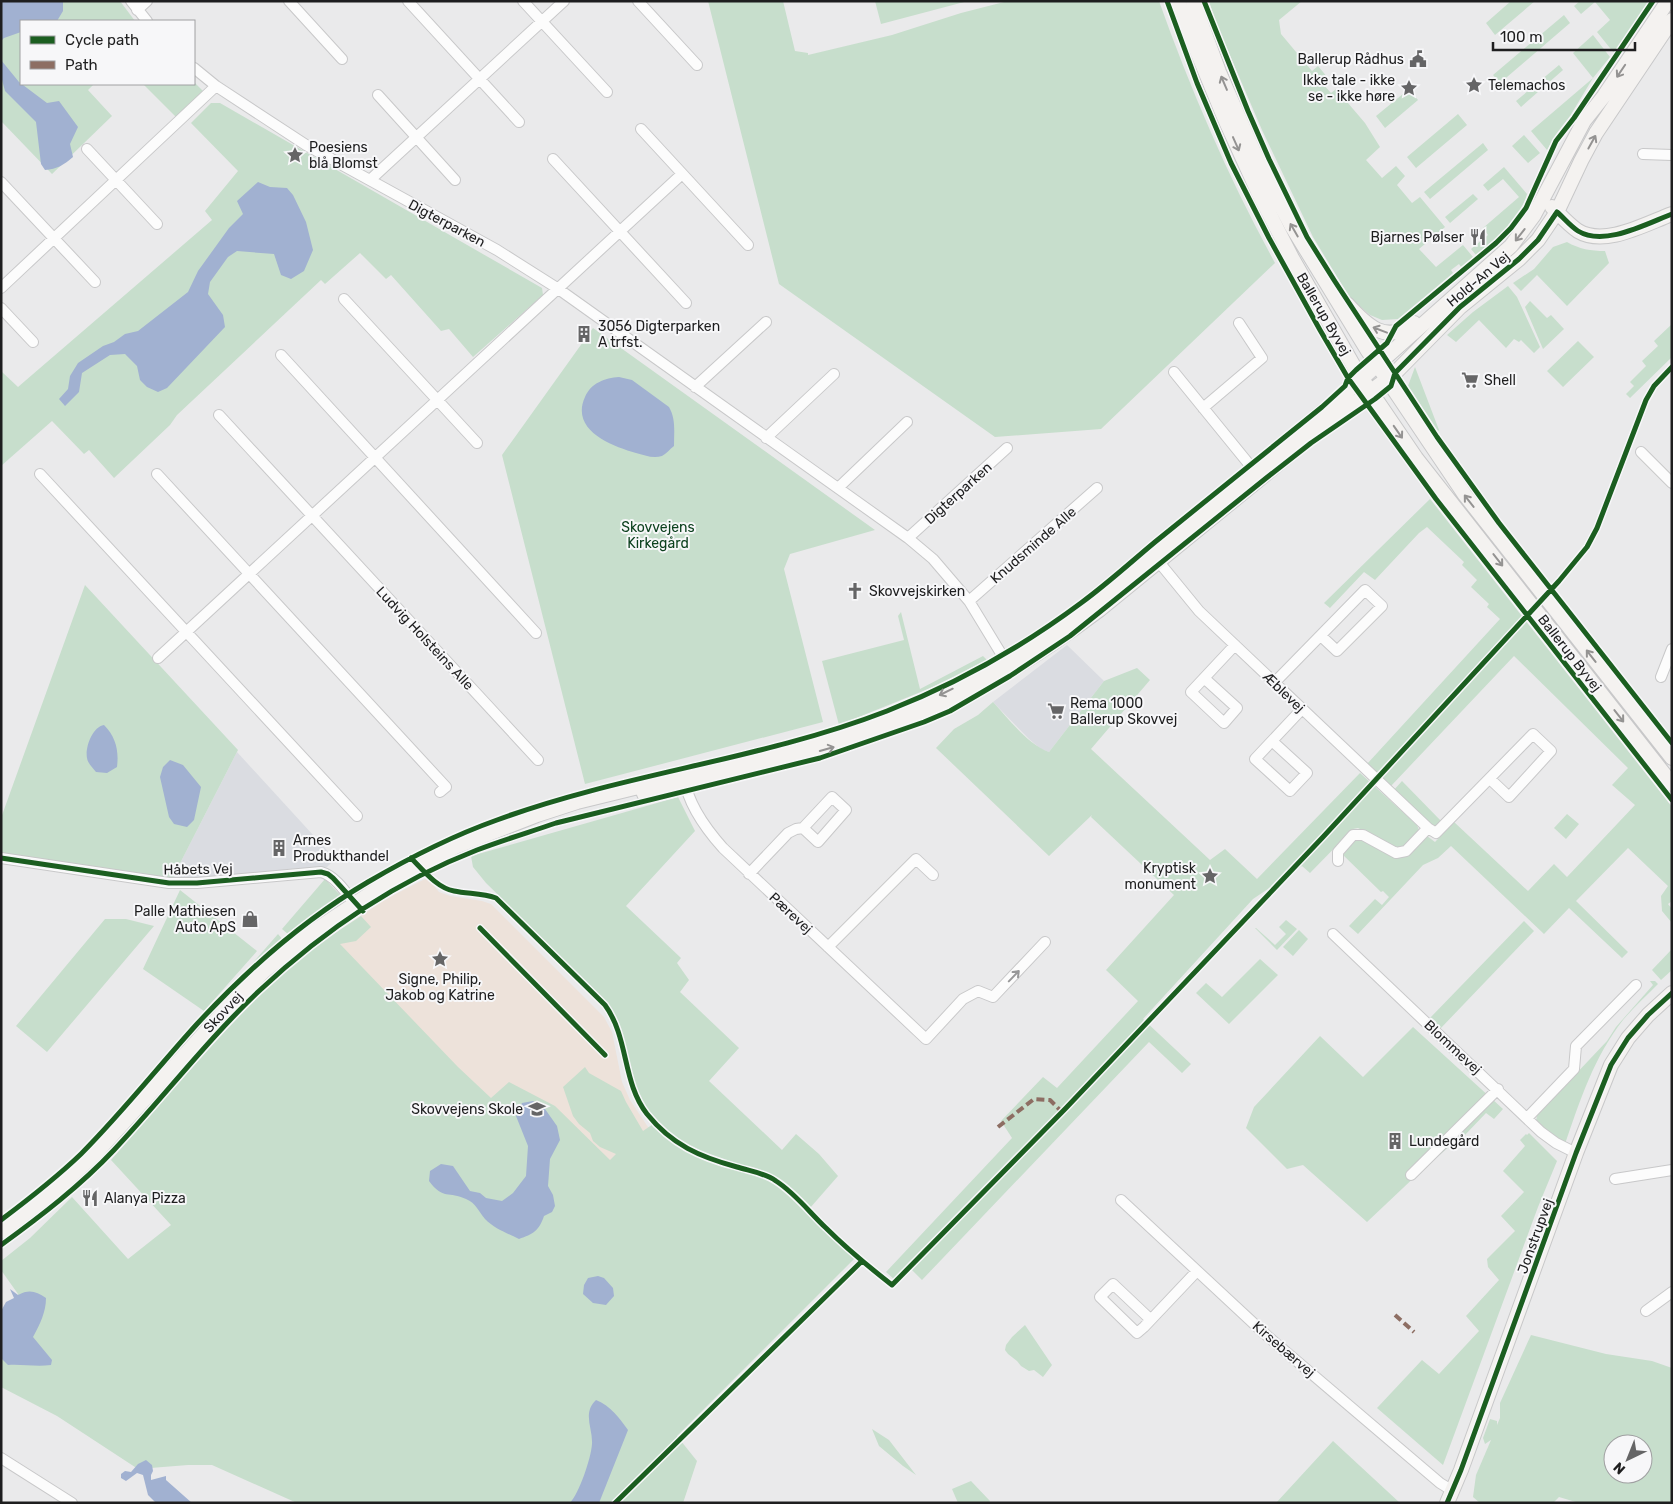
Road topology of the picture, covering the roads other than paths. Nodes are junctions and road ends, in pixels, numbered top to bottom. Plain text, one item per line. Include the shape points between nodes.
1 (131, 1) edge
2 (147, 1) edge
3 (289, 1) edge
4 (408, 1) edge
5 (523, 1) edge
6 (564, 1) edge
7 (638, 1) edge
8 (1178, 1) edge
9 (1193, 1) edge
10 (1668, 1) edge
11 (137, 10) junction
12 (146, 20) edge
13 (1672, 20) edge
14 (542, 22) junction
15 (342, 59) dead end
16 (697, 65) dead end
17 (195, 69) edge
18 (479, 79) junction
19 (216, 86) junction
20 (607, 92) dead end
21 (378, 95) dead end
22 (519, 122) dead end
23 (641, 129) dead end
24 (416, 137) junction
25 (87, 149) dead end
26 (1643, 154) dead end
27 (1672, 155) edge
28 (553, 159) dead end
29 (682, 174) junction
30 (116, 180) junction
31 (370, 180) junction
32 (456, 180) dead end
33 (1, 182) edge
34 (1544, 198) junction
35 (1557, 212) junction
36 (1672, 214) edge
37 (157, 224) dead end
38 (619, 231) junction
39 (54, 238) junction
40 (748, 245) dead end
41 (1490, 266) junction
42 (1319, 272) junction
43 (95, 282) dead end
44 (1466, 287) junction
45 (1, 288) edge
46 (557, 288) junction
47 (344, 299) dead end
48 (686, 303) dead end
49 (1, 308) edge
50 (766, 322) dead end
51 (1239, 323) dead end
52 (33, 342) dead end
53 (281, 355) dead end
54 (1174, 372) dead end
55 (1382, 372) junction
56 (834, 374) dead end
57 (1362, 378) junction
58 (695, 387) junction
59 (1371, 392) junction
60 (437, 400) junction
61 (1203, 408) junction
62 (219, 415) dead end
63 (907, 422) dead end
64 (766, 438) junction
65 (477, 443) dead end
66 (1007, 448) dead end
67 (1641, 452) dead end
68 (375, 457) junction
69 (40, 474) dead end
70 (157, 474) dead end
71 (1257, 474) junction
72 (1672, 483) edge
73 (838, 488) junction
74 (1097, 488) dead end
75 (312, 516) junction
76 (908, 538) junction
77 (1155, 558) junction
78 (249, 574) junction
79 (969, 601) junction
80 (186, 632) junction
81 (536, 633) dead end
82 (1321, 636) junction
83 (1235, 645) junction
84 (1672, 650) edge
85 (158, 658) dead end
86 (1008, 665) junction
87 (1661, 677) dead end
88 (1204, 678) junction
89 (1275, 682) junction
90 (1302, 709) junction
91 (1272, 741) junction
92 (1672, 758) edge
93 (538, 760) dead end
94 (1490, 778) junction
95 (685, 780) junction
96 (1672, 784) edge
97 (440, 792) dead end
98 (357, 816) dead end
99 (803, 828) dead end
100 (1428, 828) junction
101 (1, 858) edge
102 (1338, 861) dead end
103 (749, 874) junction
104 (933, 875) dead end
105 (354, 903) junction
106 (1333, 934) dead end
107 (1045, 942) dead end
108 (828, 947) junction
109 (1636, 985) dead end
110 (1672, 993) edge
111 (1498, 1089) junction
112 (1527, 1118) junction
113 (1576, 1153) junction
114 (1672, 1170) edge
115 (1411, 1175) dead end
116 (1615, 1179) dead end
117 (1121, 1200) dead end
118 (1, 1232) edge
119 (1197, 1271) junction
120 (1672, 1292) edge
121 (1646, 1311) dead end
122 (1150, 1319) junction
123 (1, 1458) edge
124 (1450, 1497) edge
125 (72, 1503) edge

1 - 11 street
2 - 11 street
3 - 15 street
4 - 18 street
5 - 14 street
6 - 14 street
7 - 16 street
8 -> 57 street, Ballerup Byvej via 1220,109 1259,194
42 -> 9 street, Ballerup Byvej via 1254,152
10 -> 34 street, Hold-An Vej via 1584,121
11 - 12 street
35 -> 13 street, Hold-An Vej via 1596,133
14 - 18 street
14 - 20 street
17 - 19 street, Digterparken
18 - 22 street
18 - 24 street
19 - 30 street
19 - 31 street, Digterparken via 306,145
21 - 24 street
23 - 29 street
24 - 31 street
24 - 32 street
25 - 30 street
26 - 27 street
28 - 38 street
29 - 38 street
29 - 40 street
30 - 37 street
30 - 39 street
31 - 46 street, Digterparken via 497,250
33 - 39 street
34 - 35 street
34 -> 41 street, Hold-An Vej via 1523,231
35 - 36 street via 1589,236 1608,237
35 - 55 street, Hold-An Vej via 1538,240 1519,259 1460,307 1398,370
38 - 46 street
38 - 48 street
39 - 43 street
39 - 45 street
41 - 44 street, Hold-An Vej
41 - 55 street
44 -> 42 street via 1408,328 1382,333 1356,315
42 - 55 street, Ballerup Byvej
44 - 55 street, Hold-An Vej
46 - 58 street, Digterparken
46 - 60 street
47 - 60 street
49 - 52 street
50 - 58 street
51 - 61 street via 1262,358
53 - 68 street
54 - 61 street
55 - 57 street, Hold-An Vej
55 - 59 street, Hold-An Vej
92 -> 55 street, Ballerup Byvej via 1464,495
56 - 64 street
57 - 59 street, Ballerup Byvej
57 - 71 street, Skovvej
58 - 64 street, Digterparken
59 - 71 street, Skovvej
59 -> 96 street, Ballerup Byvej via 1416,458
60 - 65 street
60 - 68 street
61 - 71 street
62 - 75 street, Ludvig Holsteins Alle
63 - 73 street
64 - 73 street, Digterparken
66 - 76 street, Digterparken
67 - 72 street
68 - 75 street
68 - 81 street
69 - 80 street
70 - 78 street
71 - 77 street, Skovvej
73 - 76 street, Digterparken
74 - 79 street, Knudsminde Alle
75 - 78 street
75 - 93 street, Ludvig Holsteins Alle
76 - 79 street, Digterparken via 933,559
77 - 83 street, Æblevej via 1199,612
77 - 86 street, Skovvej via 1099,610 1065,636
78 - 80 street
78 - 97 street via 446,787
79 - 86 street, Digterparken
80 - 85 street
80 - 98 street
82 - 82 street via 1337,652 1382,606 1365,590
82 - 89 street
83 - 88 street
83 - 89 street, Æblevej
84 - 87 street
86 - 95 street, Skovvej via 961,697 900,724 799,756
88 - 88 street via 1191,692 1224,722 1237,708
89 - 90 street, Æblevej
90 - 91 street
90 - 100 street, Æblevej
91 - 91 street via 1255,759 1290,791 1307,773
94 - 94 street via 1509,797 1551,751 1533,734
94 - 100 street via 1436,833
95 - 103 street, Pærevej via 698,814 712,836
95 - 105 street, Skovvej via 507,826 425,862
99 - 103 street via 788,833
100 - 102 street via 1406,851 1396,853 1363,835 1353,836 1338,852
101 - 105 street, Håbets Vej via 169,883 321,872 333,878
103 - 108 street, Pærevej
104 - 108 street via 916,859
105 - 118 street, Skovvej via 264,970 95,1154 55,1192
106 - 111 street, Blommevej
108 -> 107 street, Pærevej via 926,1039 963,1000 978,991 993,997
109 - 112 street via 1576,1046 1574,1069
110 - 113 street, Jonstrupvej via 1648,1014 1611,1065
111 - 112 street, Blommevej
111 - 115 street
112 - 113 street, Blommevej via 1556,1143
113 - 124 street, Jonstrupvej
114 - 116 street
117 - 119 street, Kirsebærvej
119 - 122 street
119 - 124 street, Kirsebærvej via 1265,1334 1440,1482
120 - 121 street
122 - 122 street via 1137,1333 1100,1297 1113,1284
123 - 125 street

